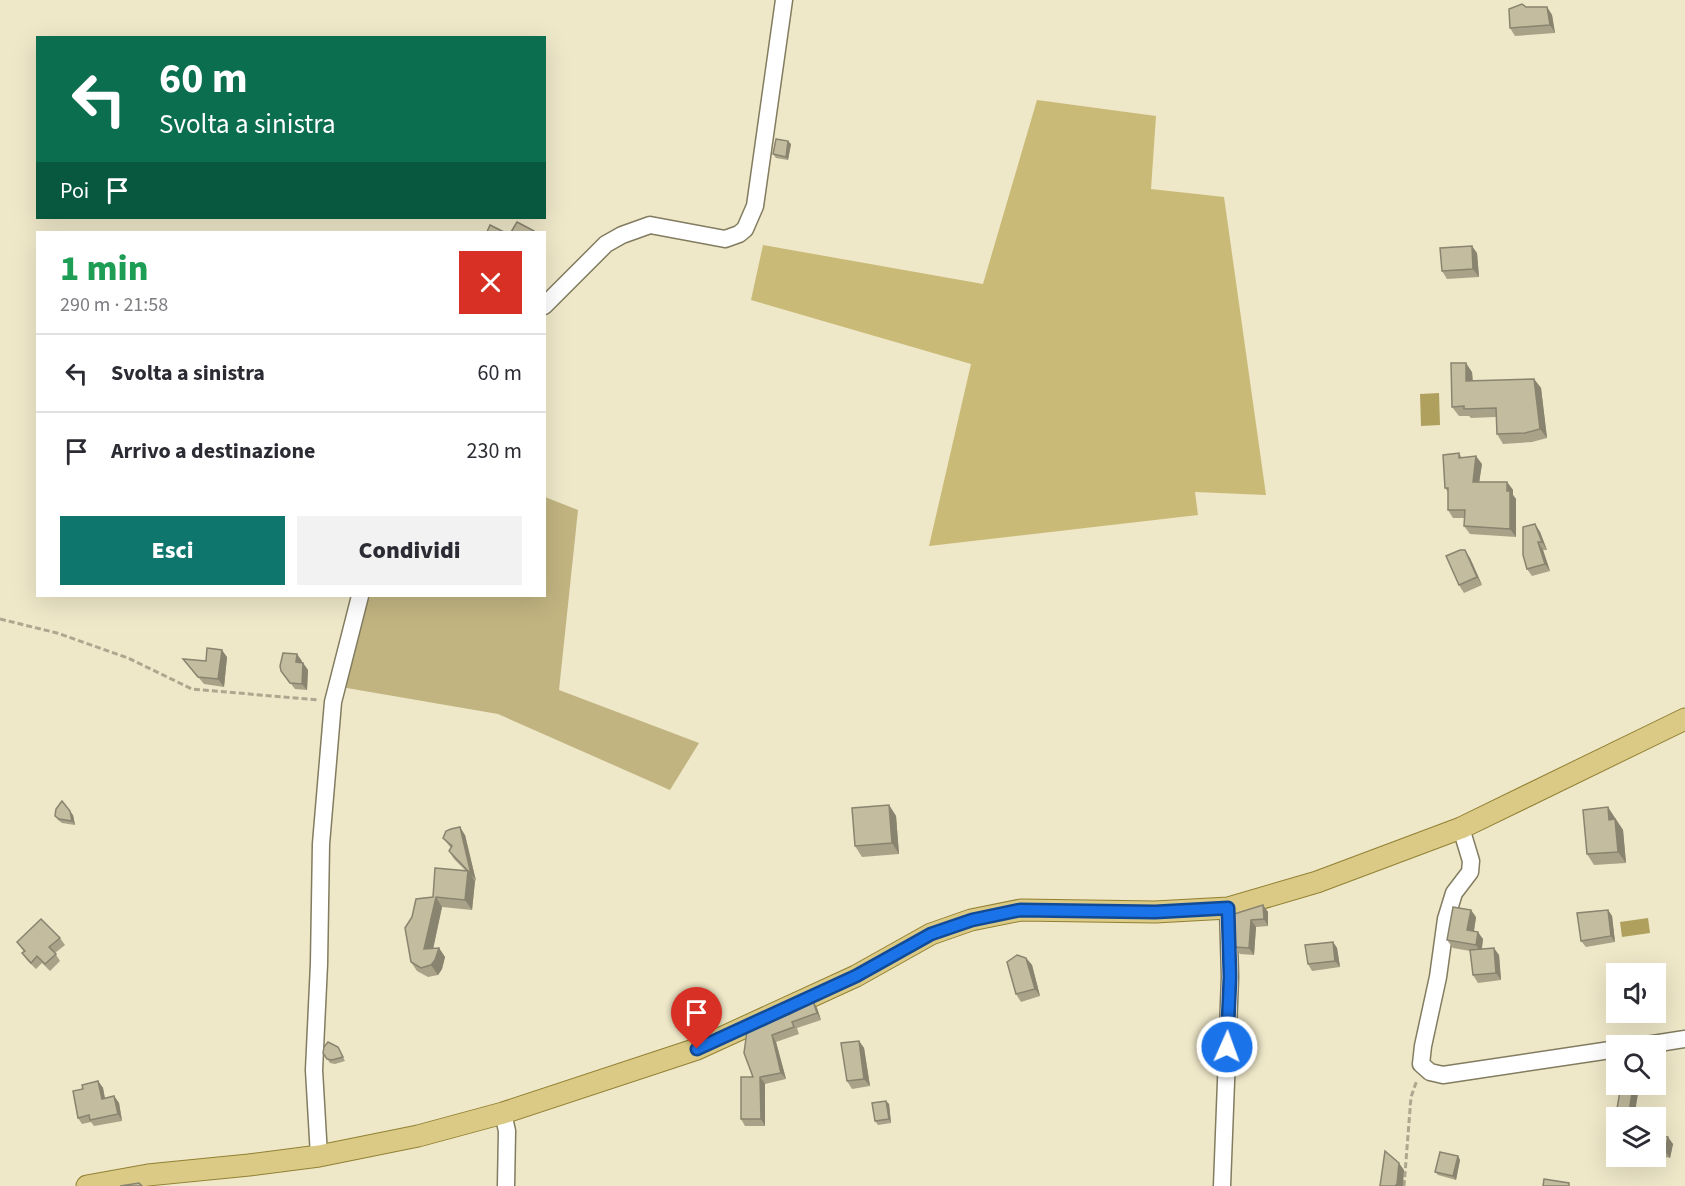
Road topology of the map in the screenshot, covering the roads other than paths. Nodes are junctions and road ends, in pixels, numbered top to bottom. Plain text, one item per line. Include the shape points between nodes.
1 (784, 0) edge
2 (546, 304) edge
3 (360, 597) edge
4 (1685, 719) edge
5 (1461, 828) junction
6 (1228, 908) junction
7 (1685, 1039) edge
8 (1666, 1042) edge
9 (1606, 1051) edge
10 (503, 1113) junction
11 (319, 1156) junction
12 (87, 1186) edge
13 (506, 1186) edge
14 (1222, 1186) edge

1 - 2 street via 755,206 746,229 725,239 650,225 638,229 606,244
3 - 11 street via 333,702 321,844 314,1070
4 - 5 main road
5 - 6 main road via 1317,882
5 - 9 street via 1471,861 1470,872 1454,893 1446,919 1421,1064 1430,1072 1443,1075
6 - 10 main road via 1155,912 1020,910 972,920 931,934 856,976 697,1049
6 - 14 street via 1230,977
7 - 8 street
10 - 11 main road via 418,1136
10 - 13 street via 507,1131
11 - 12 main road via 148,1175

